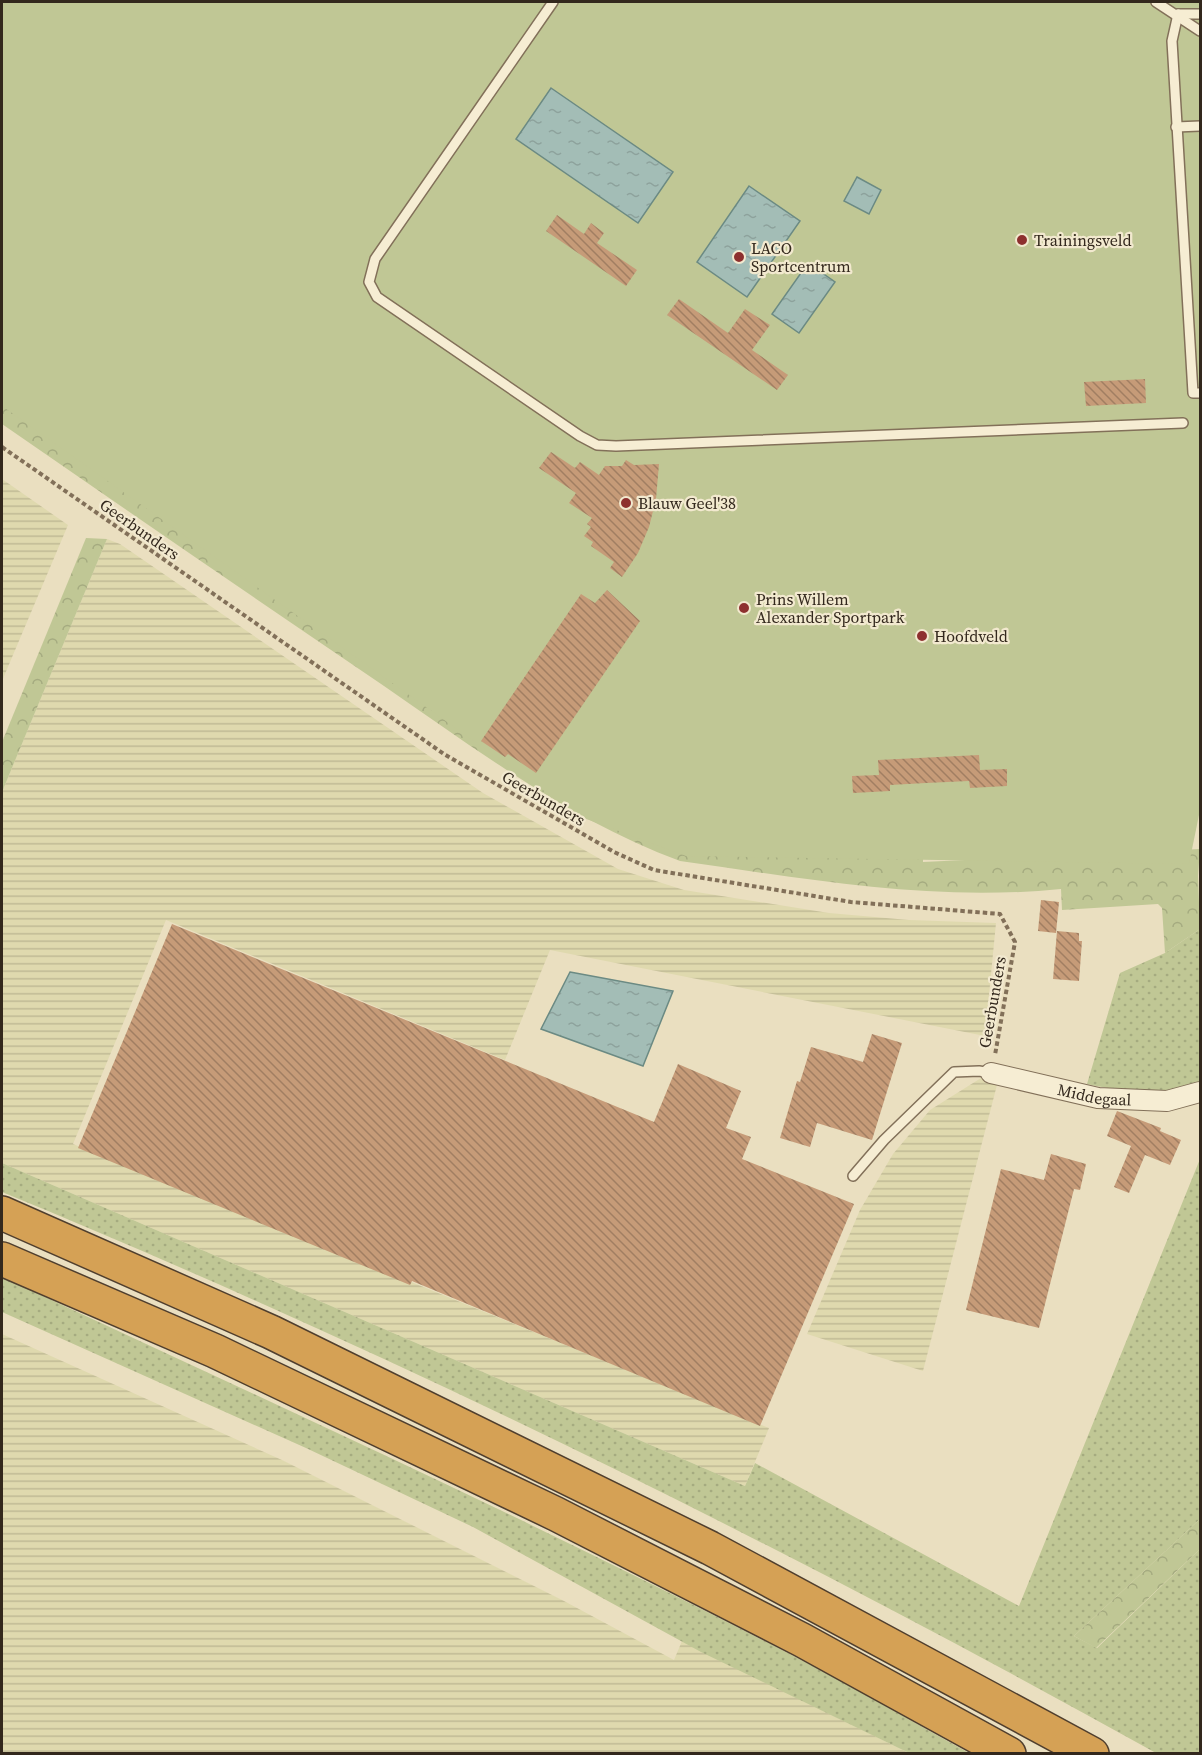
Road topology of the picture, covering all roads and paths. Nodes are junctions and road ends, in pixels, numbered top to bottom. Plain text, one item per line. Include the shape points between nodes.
1 (553, 2) edge
2 (1156, 2) edge
3 (1178, 14) junction
4 (1200, 14) edge
5 (1200, 31) edge
6 (1200, 126) edge
7 (1176, 127) junction
8 (1200, 393) edge
9 (1183, 423) dead end
10 (2, 447) edge
11 (992, 1073) junction
12 (1200, 1092) edge
13 (853, 1176) dead end
14 (2, 1213) edge
15 (2, 1259) edge
16 (1009, 1754) edge
17 (1092, 1754) edge

1 - 9 lane via 375,259 369,282 377,297 580,436 597,445 616,446
2 - 3 lane
3 - 4 lane
3 - 5 lane
3 - 7 lane via 1172,40
6 - 7 lane
7 - 8 lane via 1193,393
10 - 11 path, Geerbunders via 444,754 614,852 654,870 851,902 1000,914 1016,942
11 - 12 street, Middegaal via 1098,1098 1167,1101
11 - 13 lane via 954,1072
14 - 17 highway via 271,1332 710,1548
15 - 16 highway via 215,1350 556,1514 802,1640

